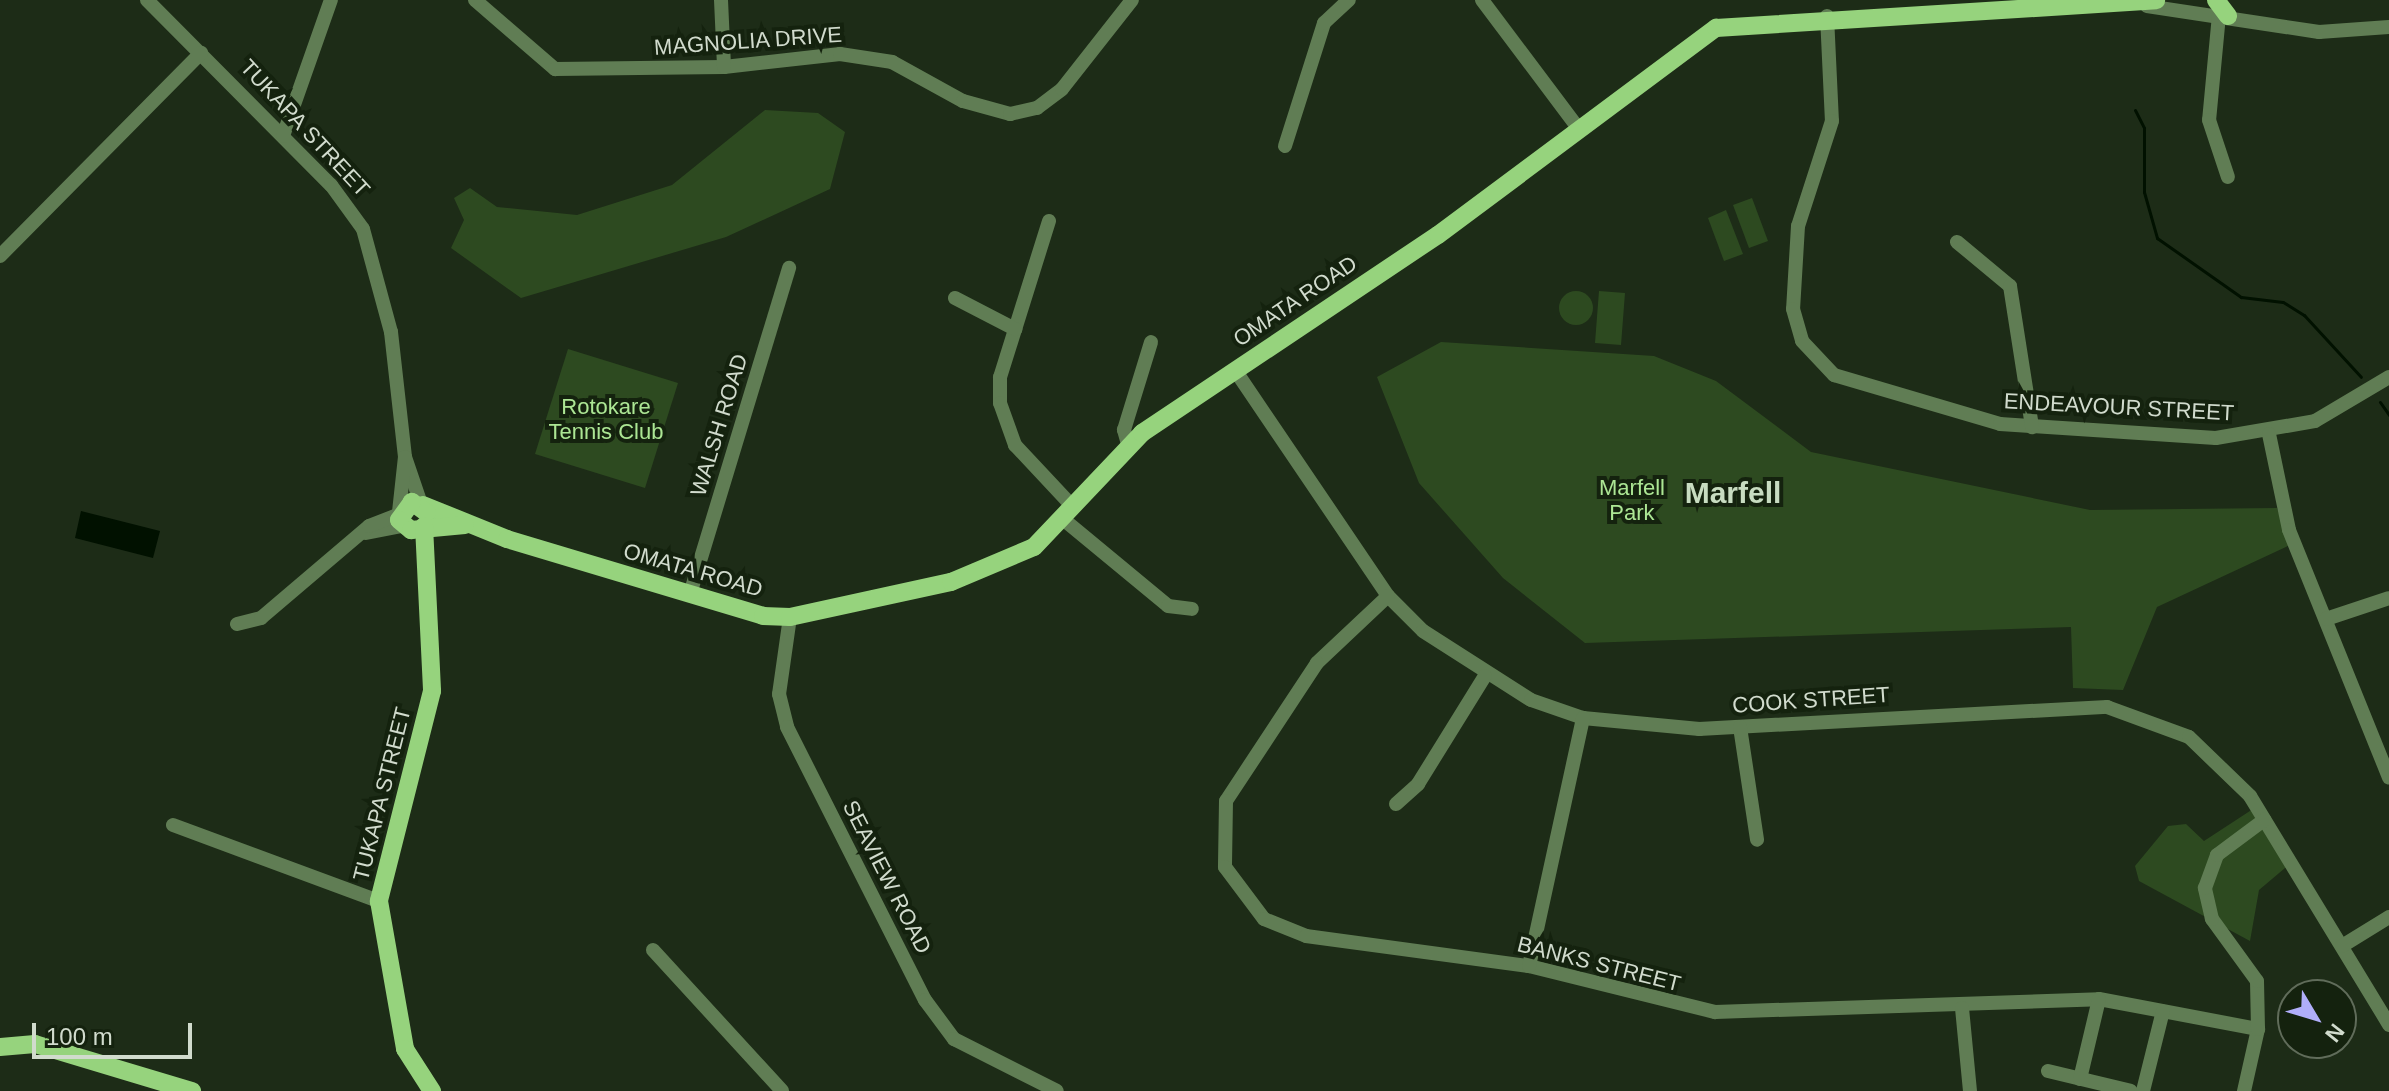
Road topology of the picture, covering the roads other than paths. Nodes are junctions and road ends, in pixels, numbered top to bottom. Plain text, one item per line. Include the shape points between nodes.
1 (147, 0) edge
2 (331, 0) edge
3 (475, 0) edge
4 (721, 0) edge
5 (1132, 0) edge
6 (1325, 0) edge
7 (1349, 0) edge
8 (1482, 0) edge
9 (2151, 3) edge
10 (2003, 5) edge
11 (2221, 10) edge
12 (1827, 16) junction
13 (1324, 23) junction
14 (2388, 30) edge
15 (201, 53) junction
16 (724, 67) junction
17 (1579, 129) junction
18 (283, 136) junction
19 (1285, 146) dead end
20 (2228, 177) dead end
21 (1049, 221) dead end
22 (1957, 242) dead end
23 (0, 256) edge
24 (789, 268) dead end
25 (955, 298) dead end
26 (1015, 329) junction
27 (1151, 342) dead end
28 (1235, 370) junction
29 (2389, 377) edge
30 (2032, 427) junction
31 (2269, 434) junction
32 (1128, 444) junction
33 (405, 457) junction
34 (422, 505) junction
35 (1068, 513) junction
36 (406, 522) junction
37 (471, 525) junction
38 (690, 594) junction
39 (1388, 596) junction
40 (2389, 598) edge
41 (1192, 609) dead end
42 (790, 617) junction
43 (2326, 619) junction
44 (237, 624) dead end
45 (1485, 676) junction
46 (1583, 718) junction
47 (1740, 727) junction
48 (2389, 778) edge
49 (1396, 804) dead end
50 (2264, 820) junction
51 (173, 825) dead end
52 (1757, 840) dead end
53 (379, 901) junction
54 (2389, 917) edge
55 (2342, 946) junction
56 (653, 950) dead end
57 (1529, 966) junction
58 (2099, 999) junction
59 (1962, 1008) junction
60 (2163, 1011) junction
61 (2389, 1025) edge
62 (2258, 1029) junction
63 (0, 1047) edge
64 (2048, 1071) dead end
65 (2080, 1079) junction
66 (192, 1091) edge
67 (432, 1091) edge
68 (782, 1091) edge
69 (1057, 1091) edge
70 (1970, 1091) edge
71 (2131, 1091) edge
72 (2143, 1091) edge
73 (2244, 1091) edge

1 - 15 street, TUKAPA STREET
2 - 18 street
3 - 16 street, MAGNOLIA DRIVE via 532,57 555,69
4 - 16 street
5 - 16 street, MAGNOLIA DRIVE via 1062,89 1037,108 1010,114 963,101 892,62 840,54
6 - 13 street
7 - 13 street
8 - 17 street
9 - 10 main road, OMATA ROAD
9 - 11 street
10 - 12 main road, OMATA ROAD
11 - 14 street via 2347,34
11 - 20 street via 2209,120
12 - 17 main road, OMATA ROAD via 1716,28
12 - 30 street, ENDEAVOUR STREET via 1831,130 1795,243 1793,309 1802,341 1848,382
13 - 19 street
15 - 18 street, TUKAPA STREET
15 - 23 street
17 - 28 main road, OMATA ROAD
18 - 33 street, TUKAPA STREET via 348,205 375,258
21 - 26 street
22 - 30 street via 2010,286
24 - 38 street, WALSH ROAD
25 - 26 street
26 - 35 street via 999,391 1007,431
27 - 32 street via 1124,430
28 - 32 main road, OMATA ROAD
28 - 39 street, COOK STREET
29 - 31 street, ENDEAVOUR STREET via 2341,410
30 - 31 street, ENDEAVOUR STREET
31 - 43 street via 2289,530
32 - 35 main road, OMATA ROAD
33 - 34 street, TUKAPA STREET
33 - 36 street, TUKAPA STREET
34 - 36 main road
34 - 37 main road, OMATA ROAD
35 - 41 street via 1168,606
35 - 42 main road, OMATA ROAD via 1034,547 984,572
36 - 37 main road, OMATA ROAD
36 - 44 street via 361,534 261,618
36 - 53 main road, TUKAPA STREET via 429,595 432,691
37 - 38 main road, OMATA ROAD
38 - 42 main road, OMATA ROAD
39 - 45 street, COOK STREET
39 - 57 street, BANKS STREET via 1317,663 1236,780 1221,825 1225,867 1247,905 1286,930
40 - 43 street
42 - 69 street, SEAVIEW ROAD via 779,694 787,727 925,1000 954,1039
43 - 48 street
45 - 46 street, COOK STREET
45 - 49 street via 1418,784
46 - 47 street, COOK STREET via 1645,728
46 - 57 street
47 - 50 street, COOK STREET via 2107,707 2189,737 2233,774
47 - 52 street
50 - 55 street, COOK STREET
50 - 62 street via 2217,855 2205,888 2212,919 2257,981
51 - 53 street
53 - 67 main road, TUKAPA STREET via 405,1049
54 - 55 street
55 - 61 street, COOK STREET
56 - 68 street
57 - 59 street, BANKS STREET via 1715,1012
58 - 59 street, BANKS STREET
58 - 60 street, BANKS STREET
58 - 65 street
59 - 70 street
60 - 62 street, BANKS STREET
60 - 72 street
62 - 73 street
63 - 66 main road via 35,1044
64 - 65 street
65 - 71 street

